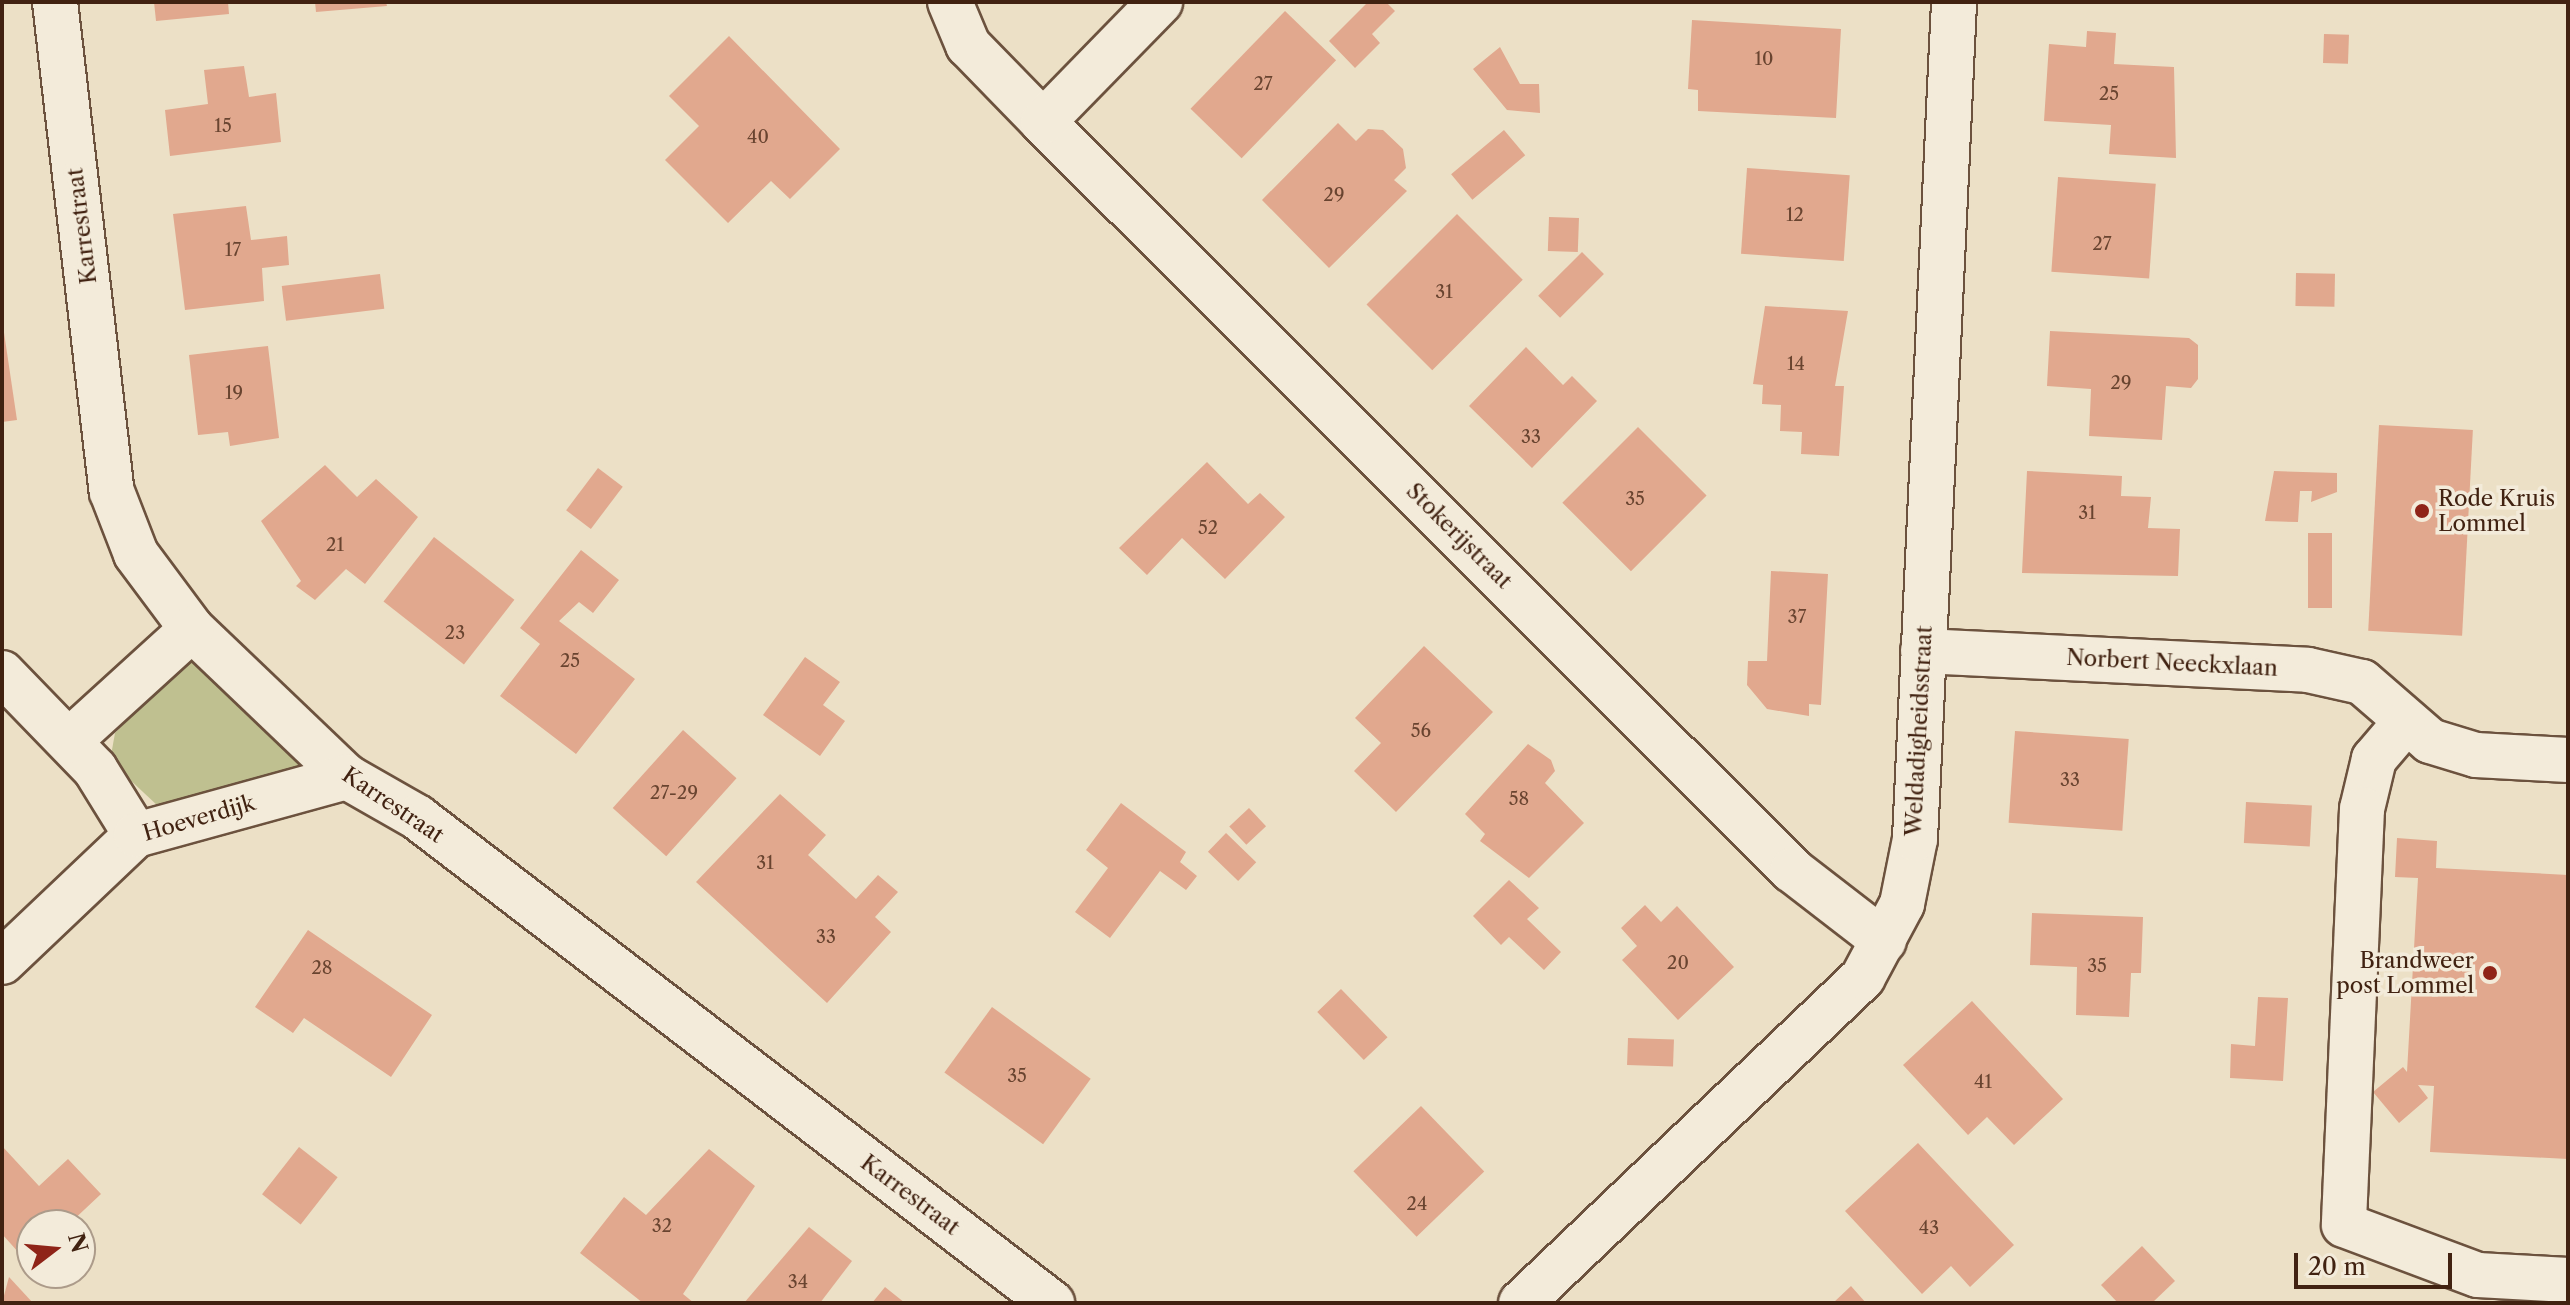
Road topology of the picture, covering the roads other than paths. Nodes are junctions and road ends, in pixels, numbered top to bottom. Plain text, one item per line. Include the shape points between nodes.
1 (55, 2) edge
2 (950, 2) edge
3 (1160, 2) edge
4 (1954, 2) edge
5 (1043, 122) junction
6 (192, 629) junction
7 (1923, 651) junction
8 (2, 673) edge
9 (2403, 725) junction
10 (69, 741) junction
11 (2568, 760) edge
12 (347, 777) junction
13 (136, 835) junction
14 (1884, 941) junction
15 (2, 962) edge
16 (2568, 1280) edge
17 (1052, 1303) edge
18 (1521, 1303) edge

1 - 6 street, Karrestraat via 112,492 136,554
2 - 5 street, Stokerijstraat via 968,45
3 - 5 street
4 - 7 street, Weldadigheidsstraat
5 - 14 street, Stokerijstraat via 1792,870
6 - 10 street
6 - 12 street, Karrestraat
7 - 9 street, Norbert Neeckxlaan via 2308,670 2362,682
7 - 14 street, Weldadigheidsstraat via 1915,839 1902,904
8 - 10 street
9 - 11 street, Norbert Neeckxlaan via 2476,755
9 - 16 street via 2374,759 2362,809 2344,1225 2478,1275
10 - 13 street
12 - 13 street, Hoeverdijk
12 - 17 street, Karrestraat via 417,817
13 - 15 street, Hoeverdijk
14 - 18 street, Weldadigheidsstraat via 1863,977

